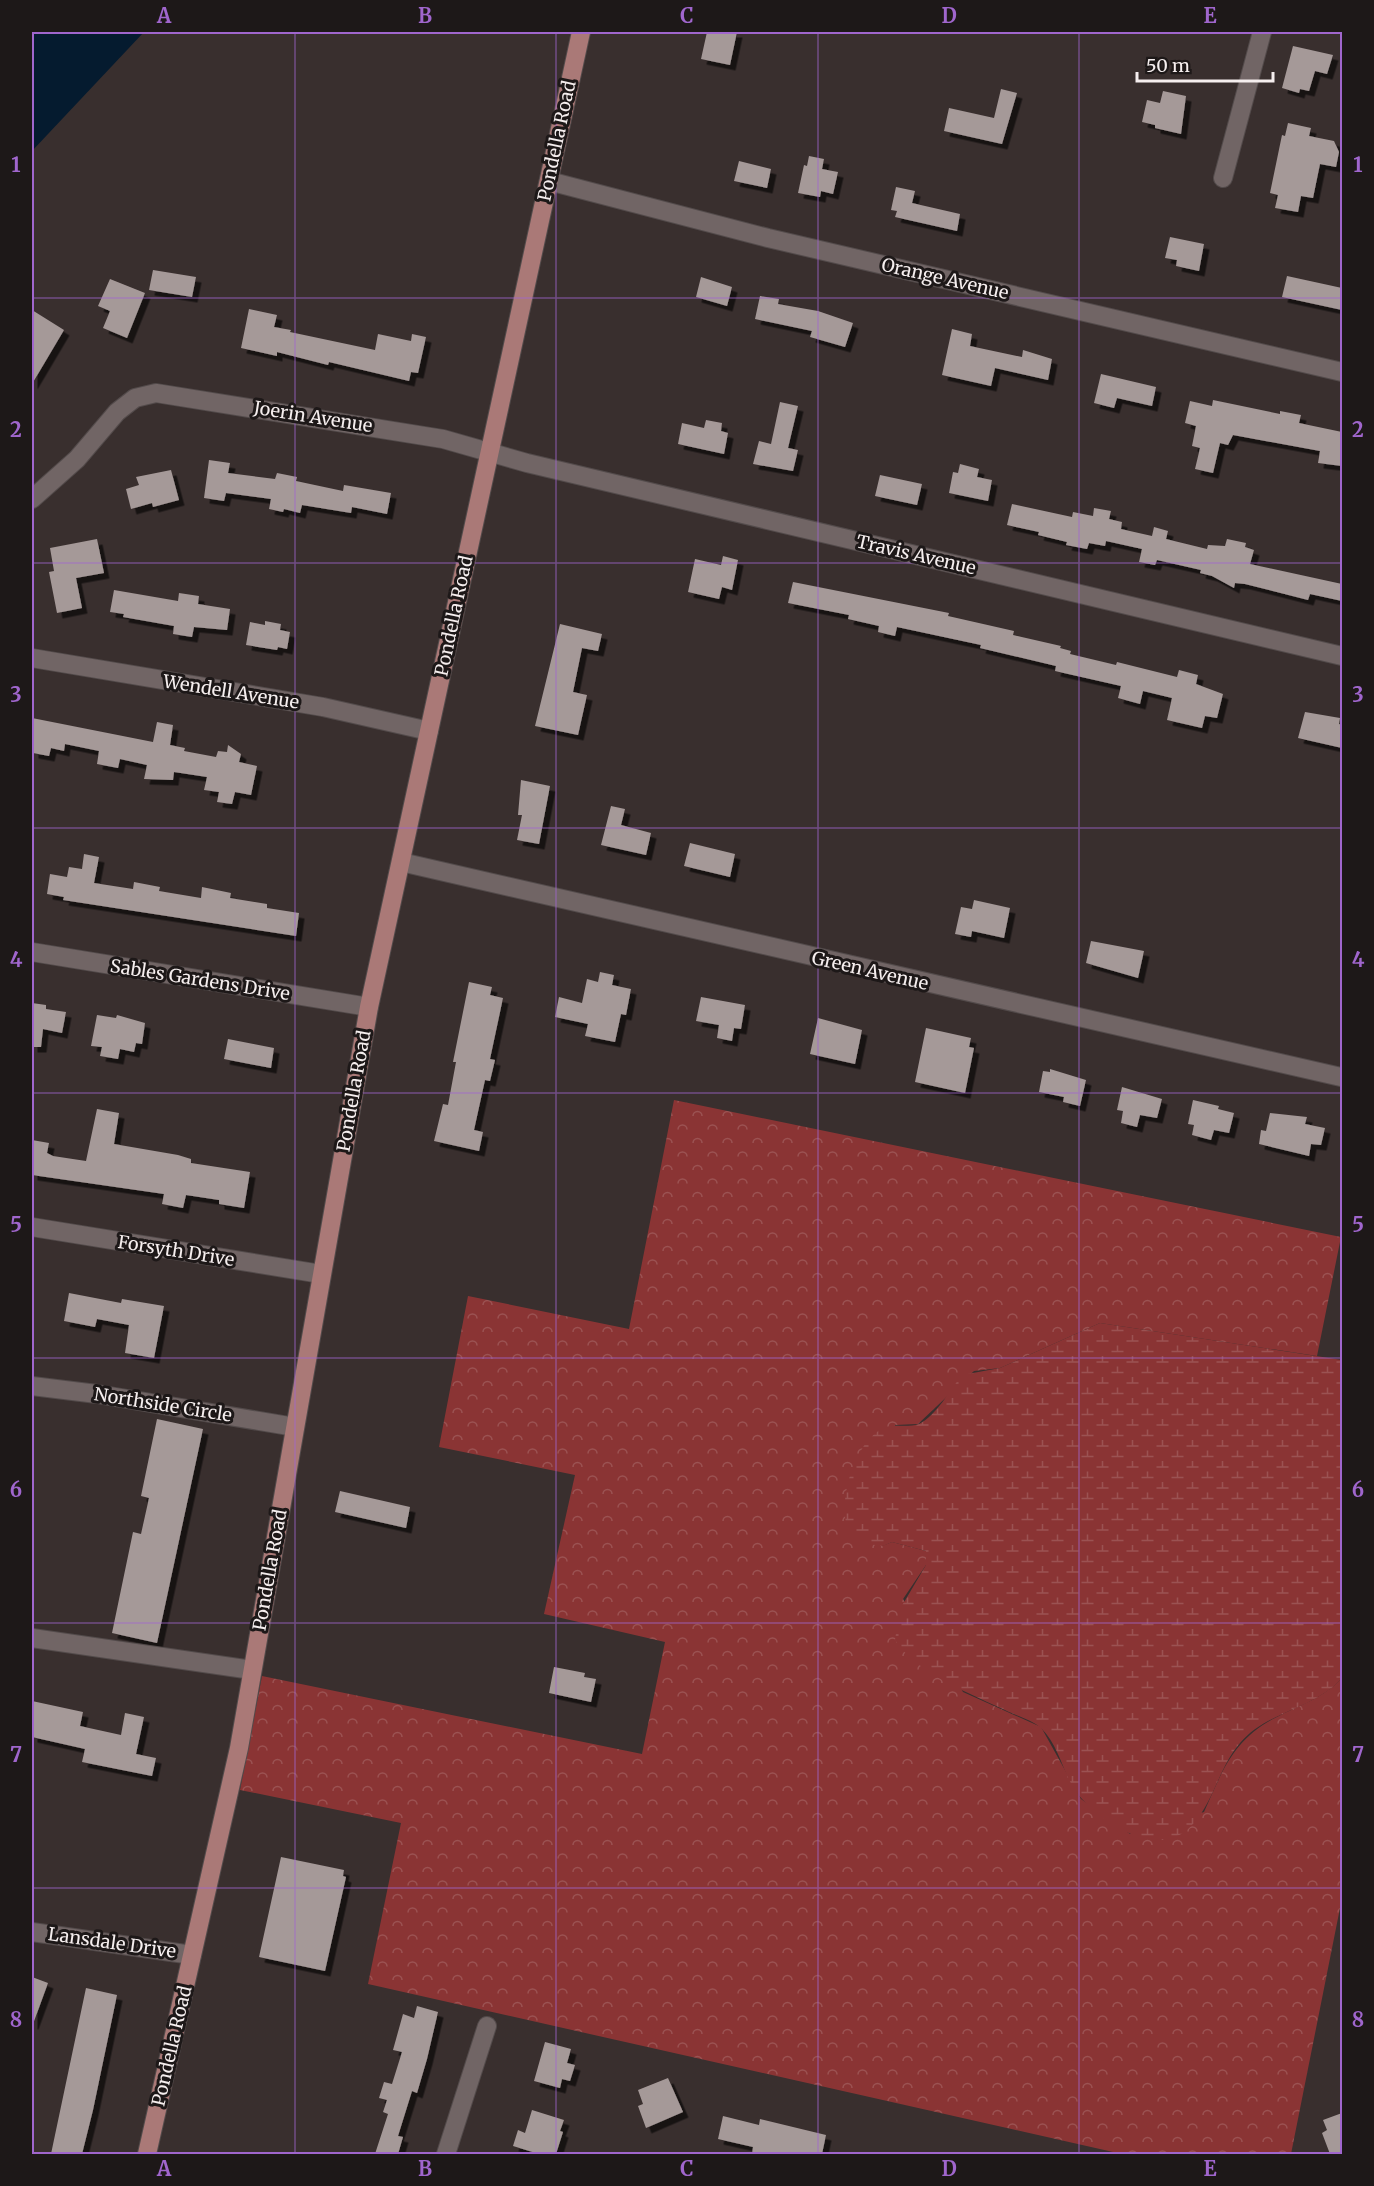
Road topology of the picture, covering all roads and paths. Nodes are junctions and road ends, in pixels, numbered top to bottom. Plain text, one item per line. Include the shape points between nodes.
1 (581, 32) edge
2 (1262, 32) edge
3 (1223, 178) dead end
4 (549, 181) junction
5 (1342, 372) edge
6 (490, 453) junction
7 (32, 499) edge
8 (1342, 656) edge
9 (32, 658) edge
10 (429, 731) junction
11 (400, 862) junction
12 (32, 952) edge
13 (369, 1007) junction
14 (1341, 1077) dead end
15 (32, 1227) edge
16 (321, 1274) junction
17 (32, 1386) edge
18 (295, 1427) junction
19 (32, 1638) edge
20 (252, 1670) junction
21 (32, 1932) edge
22 (192, 1955) junction
23 (487, 2026) dead end
24 (147, 2154) edge
25 (446, 2154) edge

1 - 4 main road, Pondella Road
2 - 3 street
4 - 5 street, Orange Avenue via 768,238
4 - 6 main road, Pondella Road
6 - 7 street, Joerin Avenue via 443,439 156,393 135,398 117,412 61,475
6 - 8 street, Travis Avenue
6 - 10 main road, Pondella Road
9 - 10 street, Wendell Avenue via 323,707
10 - 11 main road, Pondella Road
11 - 13 main road, Pondella Road
11 - 14 street, Green Avenue
12 - 13 street, Sables Gardens Drive
13 - 16 main road, Pondella Road
15 - 16 street, Forsyth Drive
16 - 18 main road, Pondella Road
17 - 18 street, Northside Circle
18 - 20 main road, Pondella Road
19 - 20 street
20 - 22 main road, Pondella Road via 239,1748
21 - 22 street, Lansdale Drive
22 - 24 main road, Pondella Road
23 - 25 street

